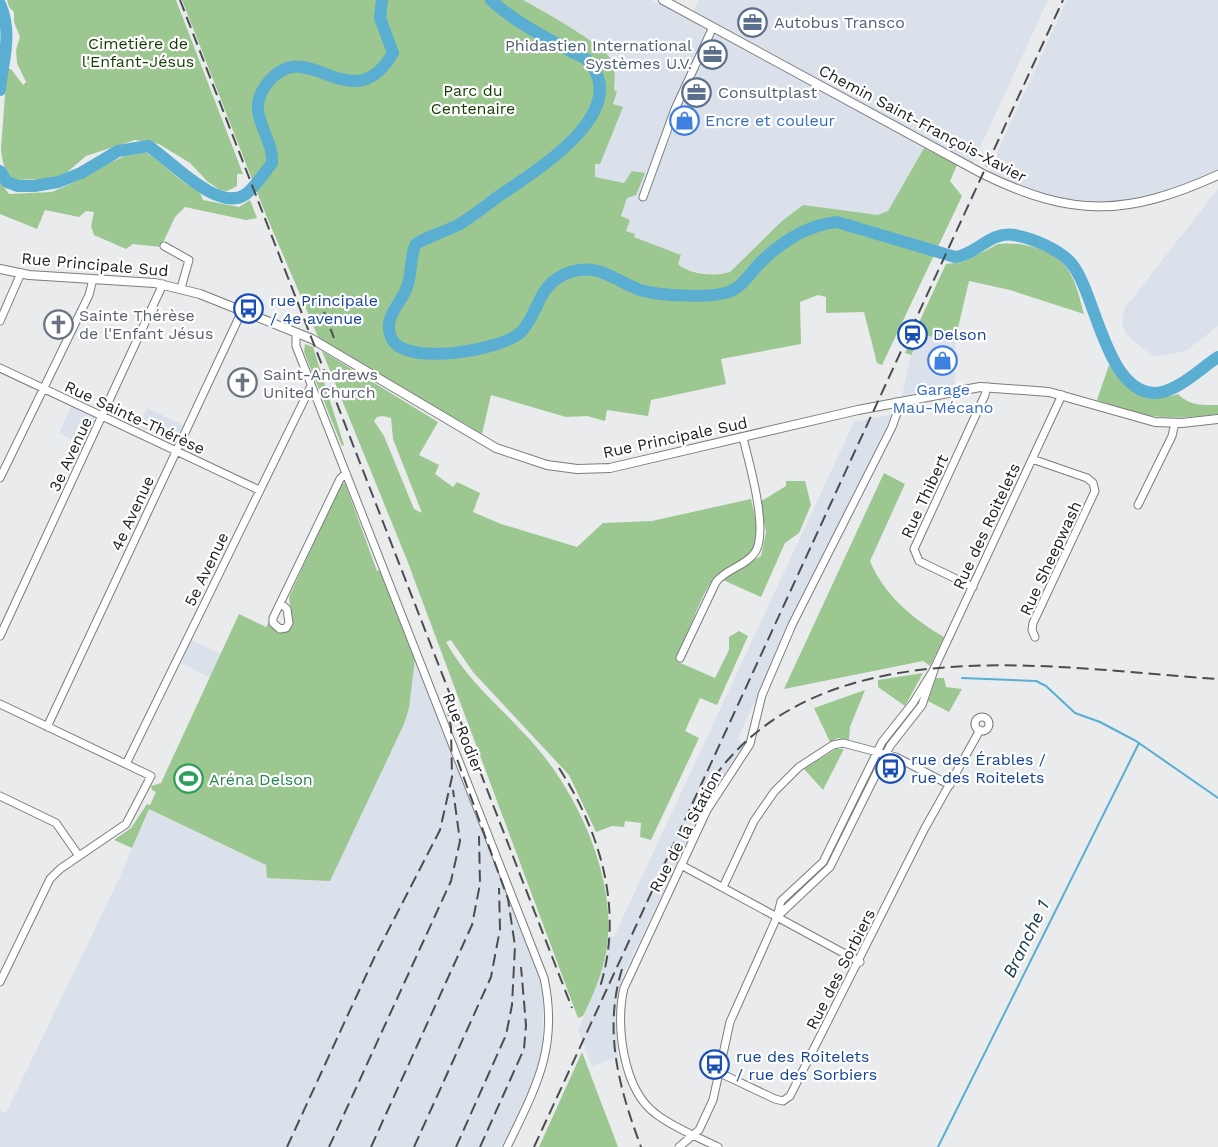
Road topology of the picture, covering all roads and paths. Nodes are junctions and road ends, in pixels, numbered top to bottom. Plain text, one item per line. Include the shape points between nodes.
1 (663, 0) edge
2 (712, 27) junction
3 (1218, 175) edge
4 (643, 197) dead end
5 (164, 246) dead end
6 (0, 269) edge
7 (21, 273) junction
8 (93, 279) junction
9 (163, 284) junction
10 (181, 288) junction
11 (242, 311) junction
12 (0, 321) edge
13 (296, 333) junction
14 (0, 368) edge
15 (311, 386) junction
16 (987, 387) junction
17 (43, 389) junction
18 (1062, 395) junction
19 (896, 402) junction
20 (103, 416) junction
21 (1218, 419) edge
22 (1175, 423) junction
23 (743, 438) junction
24 (176, 451) junction
25 (1032, 459) junction
26 (346, 473) junction
27 (0, 478) edge
28 (259, 490) junction
29 (1138, 505) dead end
30 (973, 587) junction
31 (281, 604) dead end
32 (0, 636) edge
33 (1035, 637) dead end
34 (680, 658) dead end
35 (934, 669) junction
36 (0, 704) edge
37 (47, 727) junction
38 (980, 730) dead end
39 (877, 753) junction
40 (886, 755) junction
41 (126, 764) junction
42 (950, 784) junction
43 (0, 796) edge
44 (80, 856) junction
45 (825, 858) junction
46 (833, 861) junction
47 (681, 865) junction
48 (723, 887) junction
49 (777, 917) junction
50 (860, 962) junction
51 (0, 982) edge
52 (720, 1073) junction
53 (693, 1134) junction
54 (507, 1147) edge
55 (679, 1147) edge
56 (718, 1147) edge

1 - 2 street, Chemin Saint-François-Xavier
2 - 3 street, Chemin Saint-François-Xavier via 983,174 1035,197 1080,206 1129,205 1174,194
2 - 4 street via 675,110
5 - 10 street via 189,260
6 - 7 street, Rue Principale Sud
7 - 8 street, Rue Principale Sud
7 - 12 street
8 - 9 street, Rue Principale Sud
8 - 17 street
9 - 10 street, Rue Principale Sud
9 - 20 street, 3e Avenue
10 - 11 street, Rue Principale Sud
11 - 13 street, Rue Principale Sud
11 - 24 street, 4e Avenue
13 - 15 street, Rue Rodier via 296,346
13 - 23 street, Rue Principale Sud via 487,444 537,463 577,469 610,468
14 - 17 street, Rue Sainte-Thérèse
15 - 26 street, Rue Rodier
15 - 28 street, 5e Avenue
16 - 18 street, Rue Principale Sud via 1027,388
16 - 19 street, Rue Principale Sud
16 - 30 street, Rue Thibert via 914,549 922,563
17 - 20 street, Rue Sainte-Thérèse
17 - 27 street
18 - 22 street, Rue Principale Sud via 1142,420
18 - 25 street, Rue des Roitelets
19 - 23 street, Rue Principale Sud
19 - 47 street, Rue de la Station via 892,427 773,669 759,704 750,744 713,799
20 - 24 street, Rue Sainte-Thérèse
20 - 32 street, 3e Avenue
21 - 22 street, Rue Principale Sud
22 - 29 street
23 - 34 street via 760,521 759,546 751,558 725,572 716,582
24 - 28 street, Rue Sainte-Thérèse
24 - 37 street, 4e Avenue
25 - 30 street, Rue des Roitelets
25 - 33 street, Rue Sheepwash via 1087,478 1095,491 1033,622
26 - 31 street via 339,479
26 - 54 street, Rue Rodier via 544,978 548,1035 545,1060
28 - 41 street, 5e Avenue
30 - 35 street, Rue des Roitelets
35 - 39 street, Rue des Roitelets
35 - 40 street, Rue des Roitelets via 922,705
36 - 37 street
37 - 41 street
38 - 42 street, Rue des Sorbiers
39 - 40 street
39 - 45 street, Rue des Roitelets
39 - 48 street via 839,743 799,767 759,813
40 - 42 street
40 - 46 street, Rue des Roitelets
41 - 44 street via 151,776 126,824
42 - 50 street, Rue des Sorbiers
43 - 44 street via 56,823
44 - 51 street via 55,873 45,886
45 - 46 street
45 - 49 street, Rue des Roitelets via 781,901
46 - 49 street, Rue des Roitelets
47 - 48 street
47 - 53 street, Rue de la Station via 628,975 621,1001 620,1029 629,1068 647,1105 657,1116
48 - 49 street
49 - 50 street
49 - 52 street, Rue des Roitelets via 732,1017
50 - 52 street, Rue des Sorbiers via 788,1098 775,1099
52 - 53 street, Rue des Roitelets via 713,1100 699,1130
53 - 55 street, Rue des Roitelets
53 - 56 street, Rue de la Station

